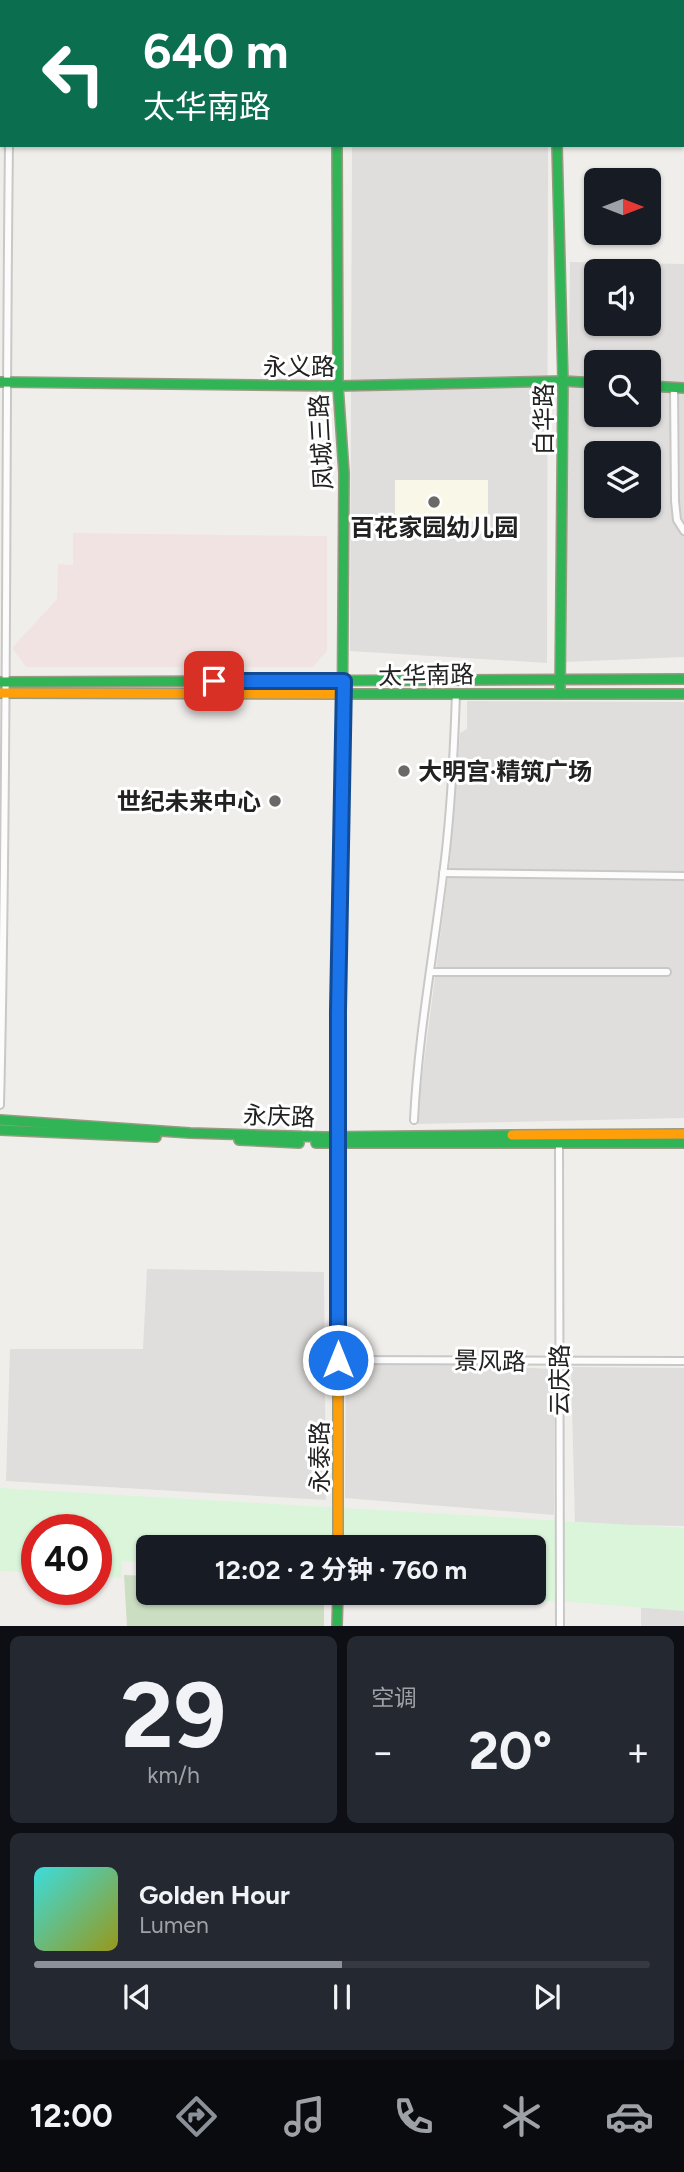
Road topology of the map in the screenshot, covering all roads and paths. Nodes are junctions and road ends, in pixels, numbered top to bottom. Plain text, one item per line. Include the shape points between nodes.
1 (9, 147) edge
2 (337, 147) edge
3 (557, 147) edge
4 (563, 381) junction
5 (3, 382) edge
6 (584, 382) edge
7 (338, 386) junction
8 (661, 387) edge
9 (679, 388) edge
10 (684, 531) edge
11 (684, 679) edge
12 (560, 680) junction
13 (344, 681) junction
14 (3, 682) edge
15 (456, 693) junction
16 (3, 694) edge
17 (560, 694) junction
18 (684, 694) edge
19 (344, 695) junction
20 (443, 873) junction
21 (684, 876) edge
22 (430, 972) junction
23 (667, 972) dead end
24 (0, 1105) edge
25 (0, 1120) edge
26 (414, 1120) dead end
27 (0, 1130) edge
28 (684, 1134) edge
29 (559, 1138) junction
30 (338, 1140) junction
31 (684, 1143) edge
32 (338, 1360) junction
33 (684, 1361) edge
34 (559, 1362) junction
35 (338, 1535) edge
36 (338, 1605) edge
37 (337, 1626) edge
38 (560, 1626) edge

1 - 5 street
2 - 7 street, 凤城三路
3 - 4 street, 白华路
4 - 6 street, 永义路
4 - 7 street, 永义路
4 - 12 street, 白华路
5 - 7 street, 永义路
5 - 14 street
7 - 13 street, 凤城三路 via 344,473
8 - 9 street
9 - 10 street via 675,501 677,520
11 - 12 street, 太华南路
12 - 13 street, 太华南路
12 - 17 street, 白华路
13 - 14 street, 太华南路
13 - 19 street, 凤城三路
14 - 16 street
15 - 17 street, 太华南路
15 - 19 street, 太华南路
15 - 20 street
16 - 19 street, 太华南路
16 - 24 street
17 - 18 street, 太华南路
19 - 30 street, 永泰路
20 - 21 street
20 - 22 street
22 - 23 street
22 - 26 street
25 - 30 street, 永庆路
27 - 30 street, 永庆路
28 - 29 street, 永庆路
29 - 30 street, 永庆路
29 - 31 street, 永庆路
29 - 34 street, 云庆路
30 - 32 street, 永泰路
32 - 34 street, 景风路
32 - 35 street, 永泰路
33 - 34 street, 景风路
34 - 38 street, 云庆路
36 - 37 street

